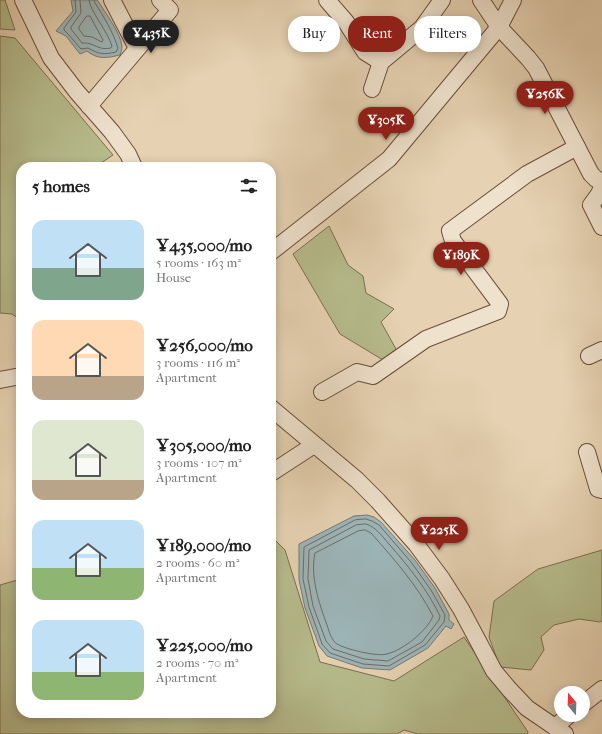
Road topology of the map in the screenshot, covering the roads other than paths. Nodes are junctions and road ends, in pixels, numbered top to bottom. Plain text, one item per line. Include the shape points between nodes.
1 (23, 0) edge
2 (112, 0) edge
3 (160, 0) edge
4 (327, 0) edge
5 (442, 0) edge
6 (513, 0) edge
7 (483, 2) edge
8 (499, 28) junction
9 (138, 48) junction
10 (381, 62) junction
11 (372, 89) dead end
12 (89, 106) junction
13 (577, 147) junction
14 (132, 162) edge
15 (602, 182) edge
16 (602, 187) edge
17 (602, 227) edge
18 (276, 248) edge
19 (16, 377) edge
20 (0, 380) edge
21 (322, 392) dead end
22 (276, 412) edge
23 (314, 445) junction
24 (587, 452) dead end
25 (276, 470) edge
26 (602, 490) edge
27 (602, 689) edge
28 (590, 698) edge
29 (560, 730) edge

1 - 12 street via 51,58
2 - 9 street
3 - 9 street via 170,10
4 - 10 street via 346,22 365,52
5 - 10 street via 422,28
6 - 8 street
7 - 8 street
8 - 13 street via 536,68
8 - 18 street via 389,159
9 - 12 street
10 - 11 street
12 - 14 street via 112,132
13 - 15 street via 591,174
13 - 21 street via 527,174 450,231 453,240 500,304 498,311 426,339 373,376 357,372
16 - 17 street via 591,205
19 - 20 street
22 - 23 street
23 - 25 street
23 - 29 street via 357,480 416,544 462,610 494,671 527,708
24 - 26 street via 598,488
27 - 28 street

